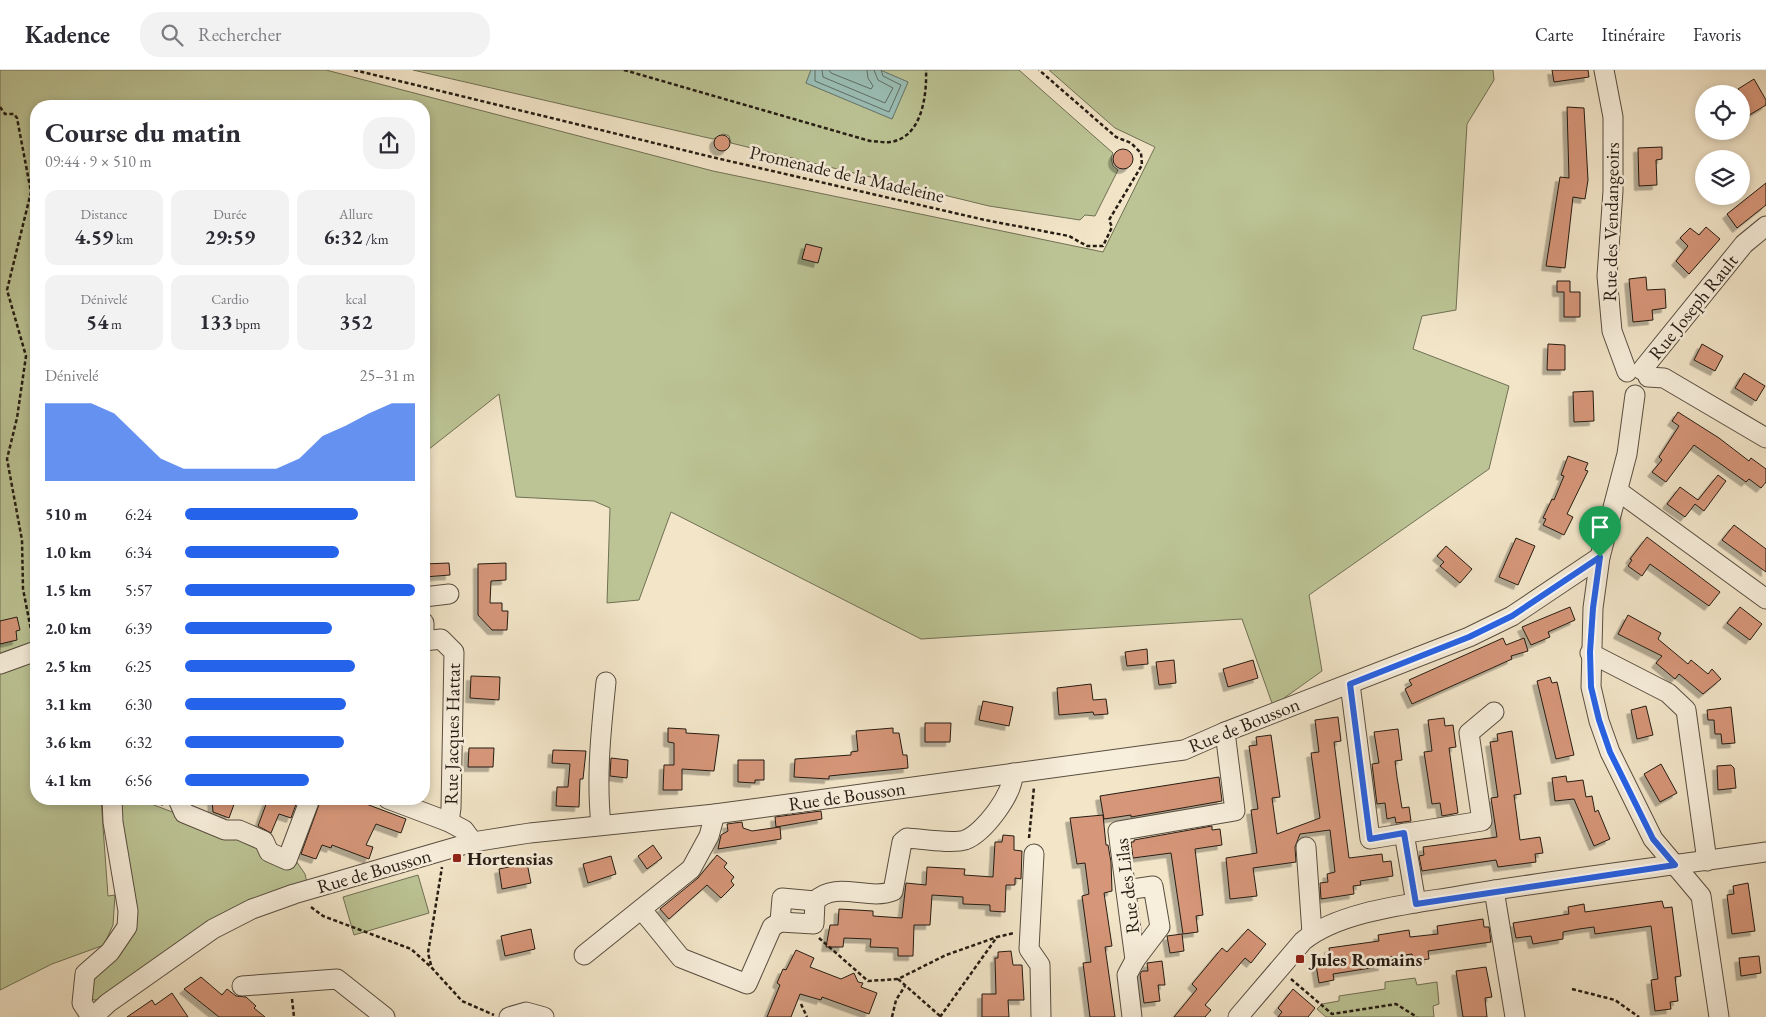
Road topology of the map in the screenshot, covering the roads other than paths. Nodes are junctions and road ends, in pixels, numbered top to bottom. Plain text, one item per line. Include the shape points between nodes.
1 (1604, 70) edge
2 (1766, 226) edge
3 (1639, 373) junction
4 (1766, 438) edge
5 (1618, 492) junction
6 (1600, 557) junction
7 (449, 594) dead end
8 (430, 596) edge
9 (1766, 599) edge
10 (430, 640) edge
11 (1590, 652) junction
12 (30, 653) edge
13 (0, 664) edge
14 (606, 682) dead end
15 (1350, 684) junction
16 (1494, 712) dead end
17 (1225, 732) junction
18 (1013, 773) junction
19 (112, 805) edge
20 (181, 805) edge
21 (308, 805) edge
22 (404, 805) edge
23 (714, 814) junction
24 (449, 822) junction
25 (602, 825) junction
26 (1404, 833) junction
27 (473, 842) junction
28 (1306, 847) dead end
29 (1766, 852) edge
30 (1034, 854) road end
31 (1707, 861) junction
32 (1675, 865) junction
33 (1126, 890) junction
34 (1494, 890) junction
35 (815, 901) junction
36 (1416, 904) junction
37 (642, 910) junction
38 (780, 922) junction
39 (1312, 933) junction
40 (584, 955) dead end
41 (1135, 960) junction
42 (242, 986) dead end
43 (92, 1017) edge
44 (385, 1017) edge
45 (508, 1017) edge
46 (544, 1017) edge
47 (1041, 1017) edge
48 (1132, 1017) edge
49 (1238, 1017) edge
50 (1515, 1017) edge
51 (1719, 1017) edge

1 - 3 street, Rue des Vendangeoirs via 1613,117 1607,276 1612,331
2 - 3 street, Rue Joseph Rault via 1744,244
3 - 4 street via 1664,378
3 - 5 street, Rue des Vendangeoirs via 1623,384 1627,392 1635,395
5 - 6 street
5 - 9 street
6 - 11 street
6 - 15 street, Rue de Bousson via 1512,616 1469,637
7 - 8 street
10 - 24 street, Rue Jacques Hattat via 441,639 454,652
11 - 31 street via 1668,693 1686,710
11 - 32 street via 1591,687 1610,752 1653,839
12 - 13 street
14 - 25 street via 598,760
15 - 17 street, Rue de Bousson
15 - 26 street via 1370,839
16 - 26 street via 1469,733 1482,820
17 - 18 street, Rue de Bousson via 1184,750
17 - 33 street, Rue des Lilas via 1235,811 1118,831
18 - 23 street, Rue de Bousson
18 - 35 street via 1007,798 974,836 963,841 907,838 902,842 893,891 832,891
19 - 43 street via 128,912 127,927 110,952 85,974 82,1003
20 - 21 street via 184,813 225,830 239,830 264,840 269,852 288,860
22 - 24 street
23 - 25 street, Rue de Bousson
23 - 37 street via 709,836 691,869
24 - 27 street via 464,830
25 - 27 street, Rue de Bousson
26 - 36 street
27 - 43 street, Rue de Bousson via 252,909 213,929
28 - 39 street
29 - 31 street
30 - 47 street via 1029,949 1040,965
31 - 32 street
32 - 34 street
32 - 51 street via 1701,896
33 - 41 street, Rue des Lilas
33 - 41 street via 1153,886 1160,927
34 - 36 street
34 - 50 street
35 - 38 street via 814,924
35 - 38 street via 782,898
36 - 39 street via 1338,920
37 - 38 street via 681,958 746,984 772,927
37 - 40 street
39 - 49 street
41 - 48 street, Rue des Lilas via 1127,975
42 - 44 street via 337,979
45 - 46 street via 526,1012

